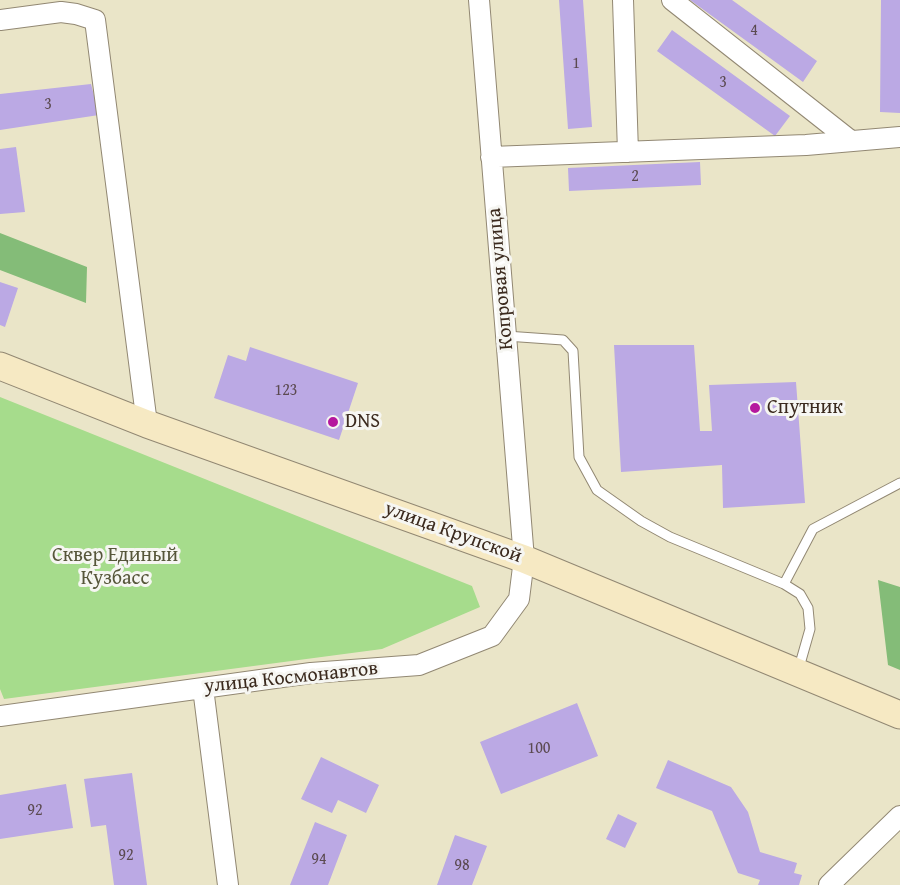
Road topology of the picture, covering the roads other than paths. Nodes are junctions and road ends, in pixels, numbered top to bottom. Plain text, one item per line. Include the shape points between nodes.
1 (478, 0) edge
2 (623, 0) edge
3 (672, 0) edge
4 (0, 20) edge
5 (900, 137) edge
6 (851, 141) junction
7 (628, 152) junction
8 (491, 157) junction
9 (506, 336) junction
10 (0, 366) edge
11 (147, 424) junction
12 (900, 483) edge
13 (524, 559) junction
14 (784, 584) junction
15 (798, 672) junction
16 (203, 688) junction
17 (900, 715) edge
18 (0, 716) edge
19 (900, 816) edge
20 (228, 885) edge
21 (829, 885) edge

1 - 8 street, Копровая улица
2 - 7 street
3 - 6 street
4 - 11 street via 62,12 95,20
5 - 6 street
6 - 7 street
7 - 8 street
8 - 9 street, Копровая улица
9 - 13 street, Копровая улица
9 - 14 lane via 563,340 573,351 579,457 597,490 670,537
10 - 11 street, улица Крупской
11 - 13 street, улица Крупской
12 - 14 lane via 813,529
13 - 15 street, улица Крупской
13 - 16 street, улица Космонавтов via 519,599 492,636 418,665 311,673
14 - 15 lane via 800,594 808,609 810,629
15 - 17 street, улица Крупской
16 - 18 street, улица Космонавтов
16 - 20 street
19 - 21 street

